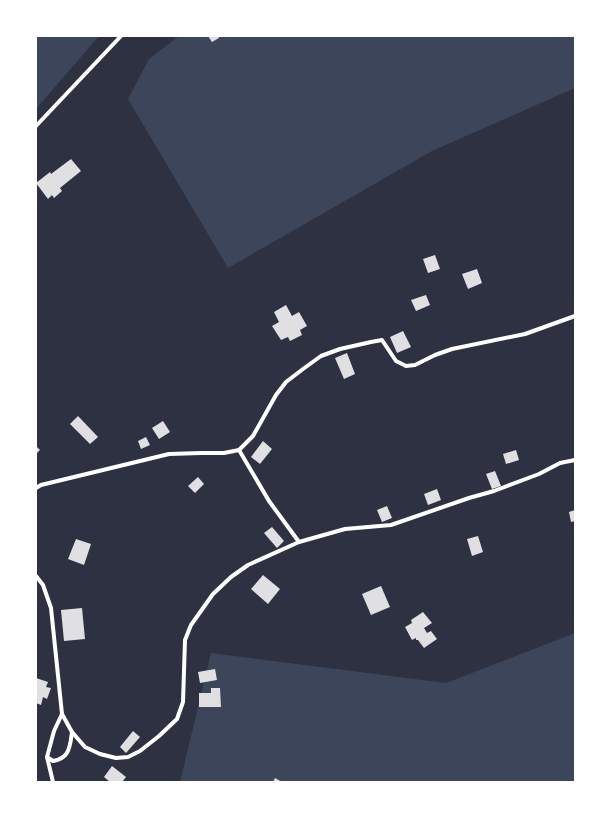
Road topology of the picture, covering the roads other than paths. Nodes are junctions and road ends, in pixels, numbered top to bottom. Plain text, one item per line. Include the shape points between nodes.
1 (121, 36) edge
2 (36, 126) edge
3 (575, 316) edge
4 (239, 450) junction
5 (575, 460) edge
6 (36, 488) edge
7 (299, 542) junction
8 (36, 576) edge
9 (62, 714) junction
10 (72, 732) junction
11 (46, 757) junction
12 (53, 782) edge

1 - 2 street
3 - 4 street via 525,334 452,349 416,365 406,366 396,361 382,340 321,356 286,382 253,436
4 - 6 street via 224,453 169,454
4 - 7 street via 269,501
5 - 7 street via 560,463 494,491 390,525 345,529
7 - 10 street via 248,565 213,594 185,640 183,702 177,719 159,736 140,751 128,757 116,758 85,747
8 - 9 street via 51,608
9 - 10 street
9 - 11 street
10 - 11 street via 70,748 62,759 53,761
11 - 12 street

